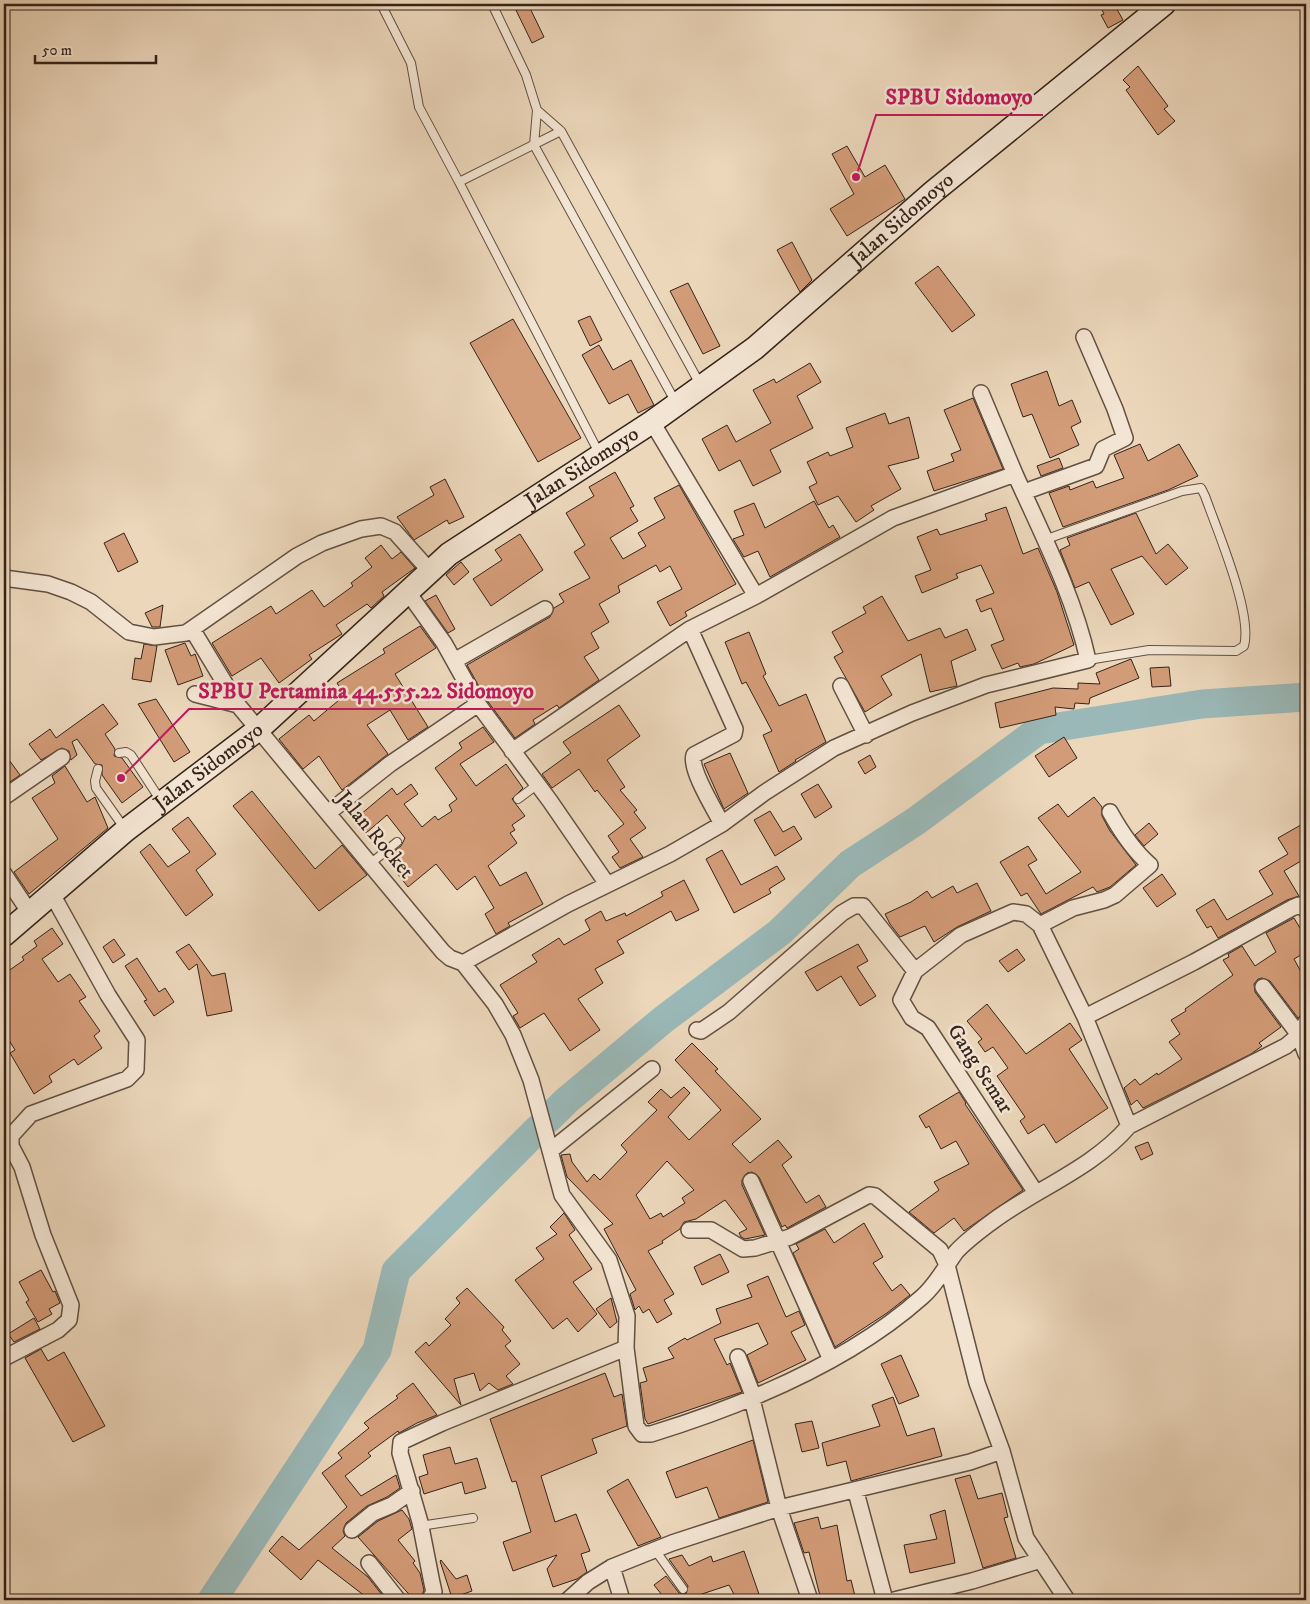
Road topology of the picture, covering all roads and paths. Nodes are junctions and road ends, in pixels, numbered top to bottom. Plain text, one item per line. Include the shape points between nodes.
1 (380, 4) edge
2 (492, 4) edge
3 (1164, 4) edge
4 (537, 110) junction
5 (561, 131) junction
6 (534, 145) junction
7 (459, 182) junction
8 (1084, 337) dead end
9 (701, 387) junction
10 (981, 393) dead end
11 (677, 404) junction
12 (652, 422) junction
13 (599, 455) junction
14 (1015, 474) junction
15 (1024, 492) junction
16 (1044, 540) junction
17 (430, 571) junction
18 (4, 578) edge
19 (408, 591) junction
20 (756, 596) junction
21 (545, 608) dead end
22 (192, 629) junction
23 (690, 629) junction
24 (454, 660) junction
25 (1088, 660) junction
26 (841, 686) dead end
27 (195, 694) dead end
28 (478, 704) junction
29 (238, 705) junction
30 (256, 730) junction
31 (866, 735) junction
32 (512, 751) junction
33 (119, 753) dead end
34 (62, 757) dead end
35 (98, 769) dead end
36 (538, 784) junction
37 (4, 797) edge
38 (518, 799) dead end
39 (162, 803) junction
40 (328, 812) junction
41 (1110, 812) dead end
42 (722, 824) junction
43 (126, 830) junction
44 (397, 842) dead end
45 (371, 863) junction
46 (4, 874) edge
47 (607, 884) junction
48 (52, 894) junction
49 (1306, 910) edge
50 (30, 913) junction
51 (1040, 925) junction
52 (4, 935) edge
53 (463, 963) junction
54 (915, 971) junction
55 (1263, 987) dead end
56 (1085, 1017) junction
57 (1303, 1029) edge
58 (697, 1030) dead end
59 (1306, 1054) edge
60 (652, 1069) dead end
61 (1129, 1126) junction
62 (7, 1140) edge
63 (550, 1151) junction
64 (751, 1181) dead end
65 (1036, 1193) junction
66 (690, 1230) dead end
67 (779, 1242) junction
68 (947, 1265) junction
69 (626, 1348) junction
70 (738, 1357) dead end
71 (4, 1358) edge
72 (831, 1360) junction
73 (753, 1398) junction
74 (1002, 1451) junction
75 (412, 1491) junction
76 (856, 1492) junction
77 (779, 1508) junction
78 (473, 1518) dead end
79 (420, 1526) junction
80 (352, 1530) dead end
81 (655, 1550) junction
82 (1041, 1560) junction
83 (369, 1563) dead end
84 (612, 1567) junction
85 (683, 1589) dead end
86 (398, 1600) edge
87 (430, 1600) edge
88 (568, 1600) edge
89 (622, 1600) edge
90 (810, 1600) edge
91 (885, 1600) edge
92 (894, 1600) edge
93 (1067, 1600) edge

1 - 7 lane via 411,63 419,107
2 - 4 lane via 526,75
3 - 9 main road, Jalan Sidomoyo via 933,192 755,348
4 - 5 lane
4 - 6 lane
5 - 6 lane
5 - 9 lane
6 - 7 lane
6 - 11 lane
7 - 13 lane
8 - 15 street via 1125,438 1103,449 1096,466
9 - 11 main road, Jalan Sidomoyo
10 - 14 street
11 - 12 main road, Jalan Sidomoyo
12 - 13 main road, Jalan Sidomoyo
12 - 20 street
13 - 17 main road, Jalan Sidomoyo via 457,549
14 - 15 street
14 - 20 street via 893,518
15 - 16 street
16 - 25 street via 1083,637
16 - 25 lane via 1182,491 1200,488 1205,496 1244,609 1244,646 1236,651 1150,650
17 - 19 main road, Jalan Sidomoyo
17 - 22 street via 395,532 381,526 361,529 297,556
18 - 22 street via 48,584 71,592 91,602 129,632 154,637 186,633
19 - 24 street
19 - 30 main road, Jalan Sidomoyo
20 - 23 street
21 - 24 street
22 - 29 street, Jalan Rocket
23 - 32 street
23 - 42 street via 735,729 734,734 694,756 693,760
24 - 28 street
25 - 31 street via 986,685 912,713
26 - 31 street
27 - 29 street
28 - 32 street
28 - 40 street via 390,764
29 - 30 street, Jalan Rocket
30 - 39 main road, Jalan Sidomoyo
30 - 40 street, Jalan Rocket
31 - 42 street via 834,748
32 - 36 street
33 - 39 lane via 131,755
34 - 37 street
35 - 43 lane via 96,788
36 - 38 lane
36 - 47 street
39 - 43 main road, Jalan Sidomoyo
40 - 45 street, Jalan Rocket
41 - 51 street via 1123,835 1150,866 1115,895 1074,908
42 - 47 street via 670,854
43 - 48 main road, Jalan Sidomoyo
44 - 45 lane
45 - 53 street, Jalan Rocket via 443,952
46 - 50 street
47 - 53 street
48 - 50 main road, Jalan Sidomoyo
48 - 62 street via 137,1040 138,1061 136,1070 127,1079 30,1114
49 - 56 street via 1299,906 1292,908
50 - 52 main road, Jalan Sidomoyo
51 - 54 street via 1026,914 1008,913 961,934
51 - 56 street
53 - 63 street via 495,1004 522,1055
54 - 58 street via 863,906 854,906 729,1012 701,1031
54 - 65 street, Gang Semar via 901,1000 912,1018 928,1028
55 - 57 street
56 - 61 street
57 - 59 street
57 - 61 street via 1286,1046
60 - 63 street
61 - 65 street via 1113,1145
62 - 71 street via 22,1167 43,1235 71,1305 69,1320 58,1330
63 - 69 street via 562,1195 609,1260 627,1316
64 - 67 street
65 - 68 street via 966,1242
66 - 67 street via 716,1232 743,1248
67 - 68 street via 872,1195 940,1250
67 - 72 street
68 - 72 street via 923,1297 876,1333
68 - 74 street via 976,1383
69 - 73 street via 636,1426 642,1434 708,1416
69 - 75 street via 406,1438 400,1454
70 - 73 street
72 - 73 street
73 - 77 street
74 - 76 street
74 - 82 street via 1026,1538
75 - 79 street
75 - 80 street
76 - 77 street
76 - 91 street
77 - 81 street
77 - 90 street
78 - 79 lane
79 - 87 street via 434,1592
81 - 84 street
81 - 85 lane
82 - 92 street
82 - 93 street
83 - 86 street
84 - 88 street
84 - 89 street

